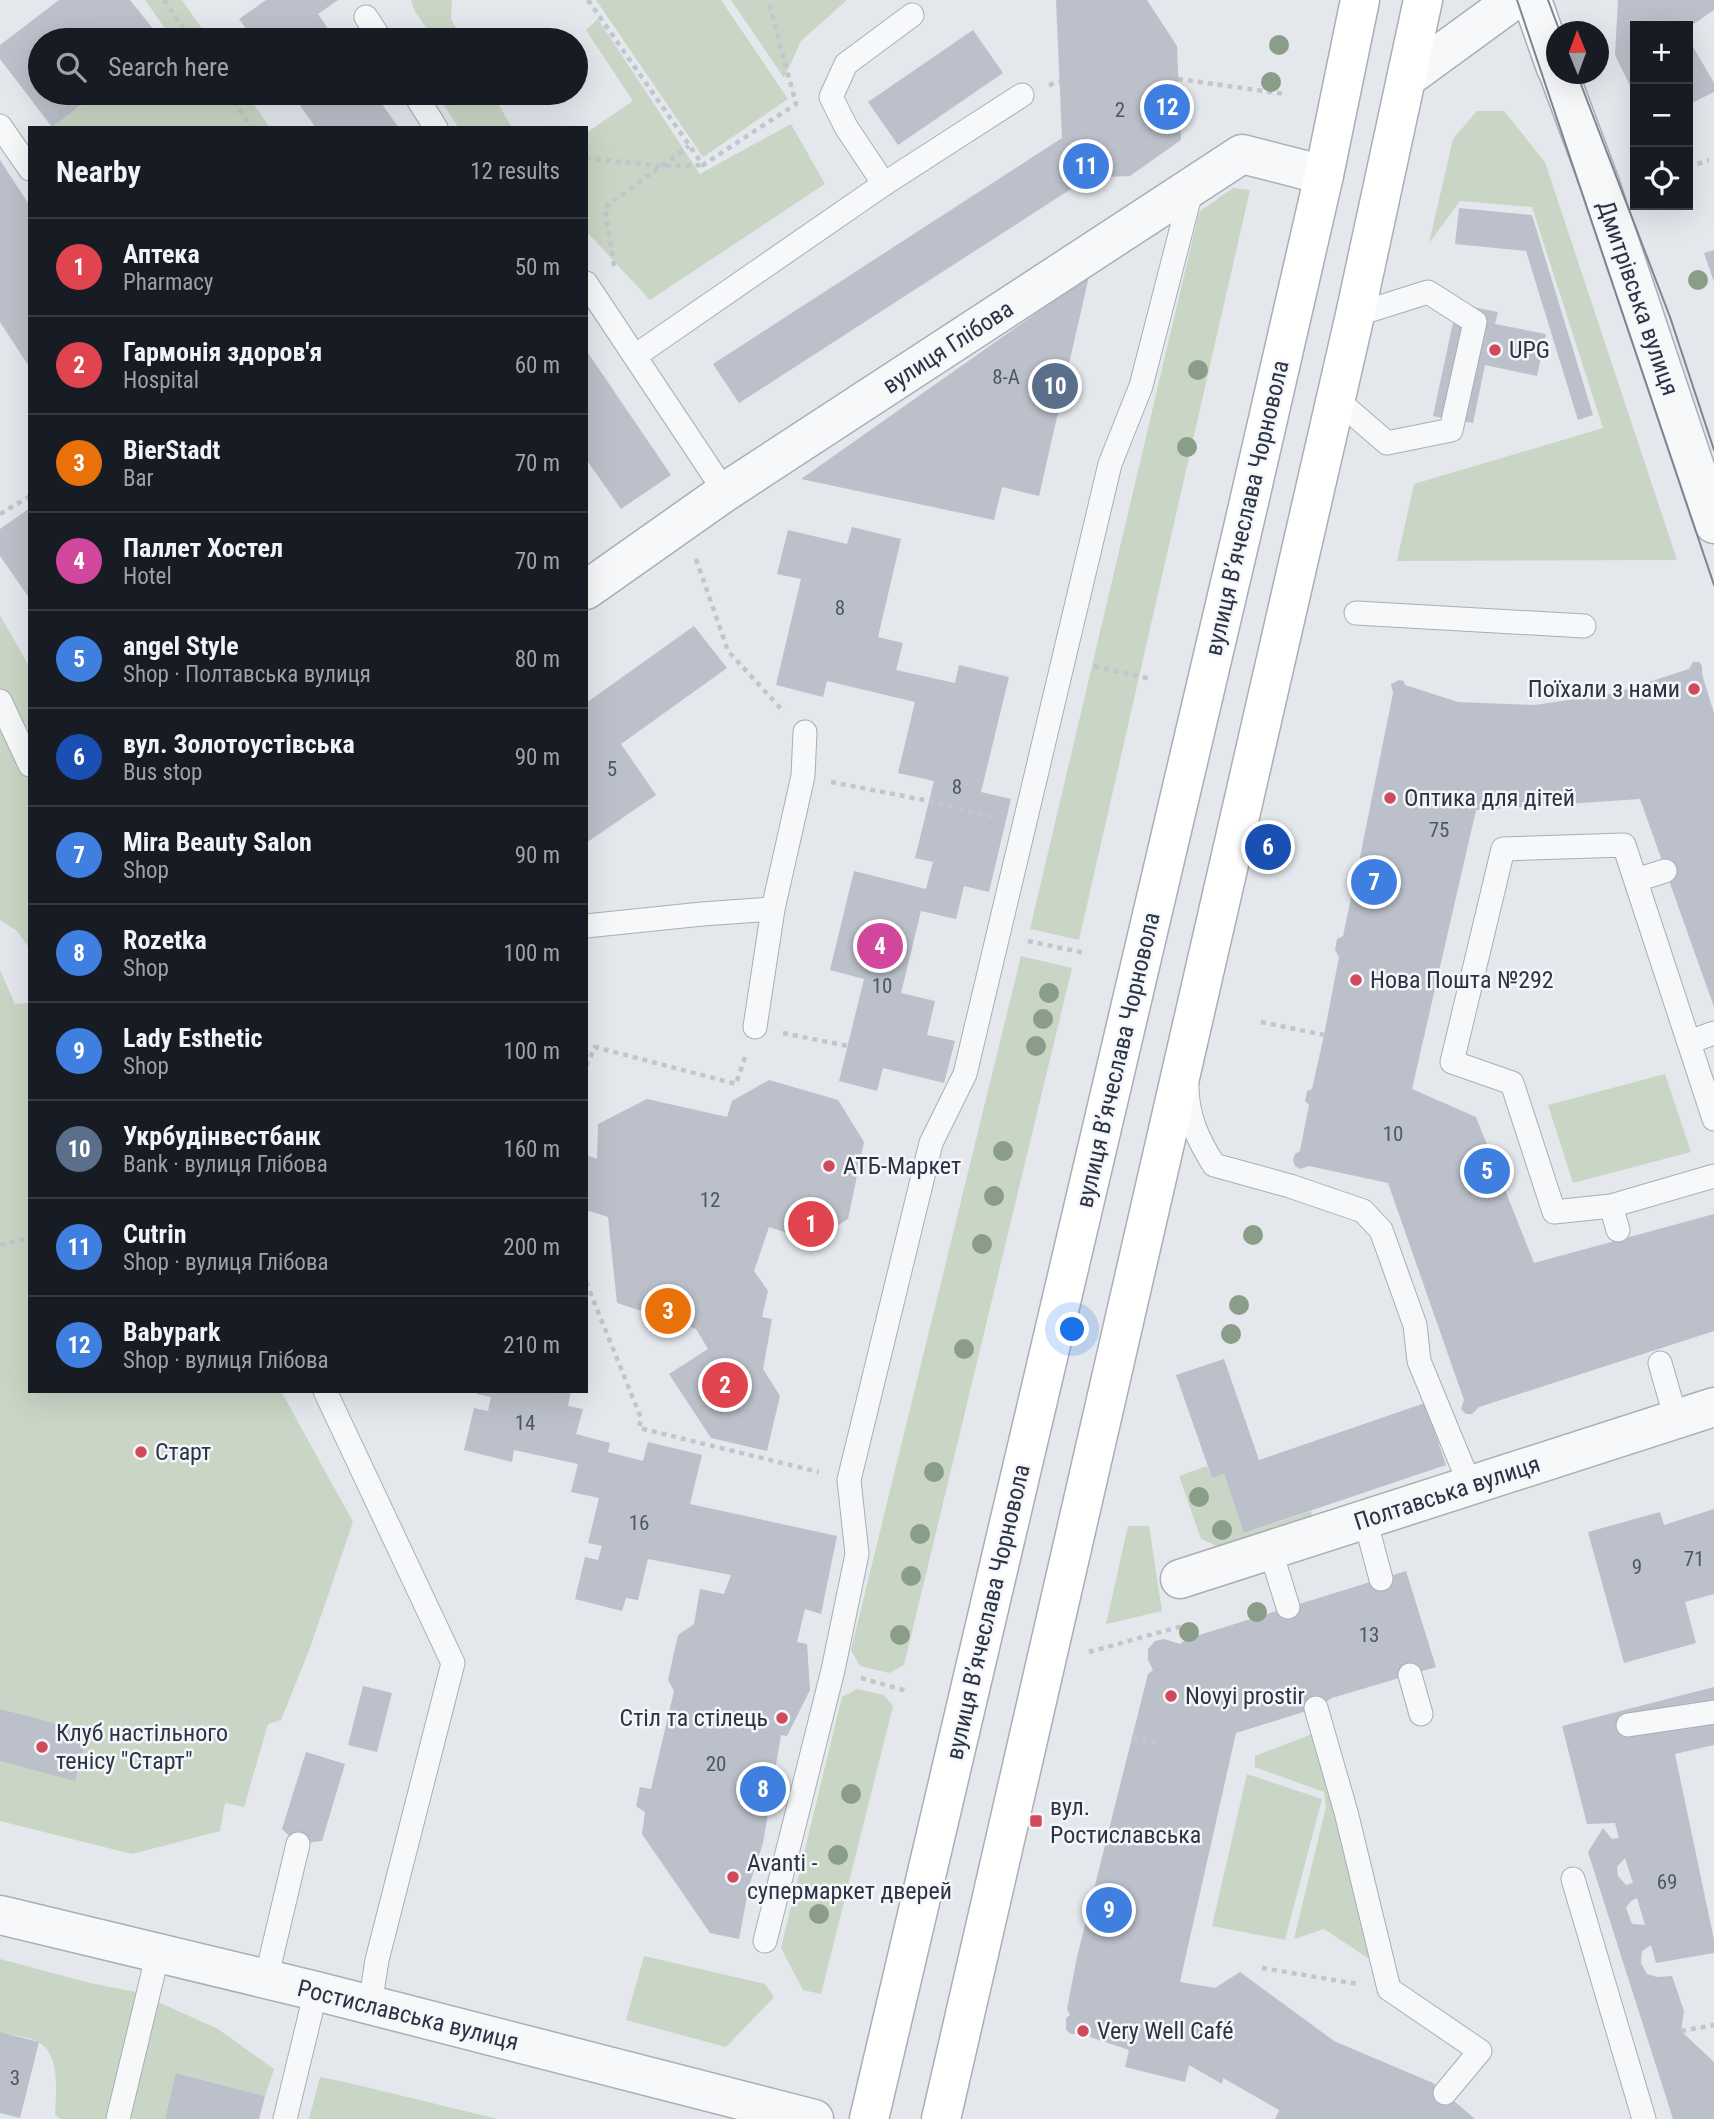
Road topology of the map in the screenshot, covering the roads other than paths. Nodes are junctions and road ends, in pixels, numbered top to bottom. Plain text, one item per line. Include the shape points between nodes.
1 (1360, 0) edge
2 (1423, 0) edge
3 (1514, 0) edge
4 (1532, 0) edge
5 (912, 15) dead end
6 (366, 17) dead end
7 (373, 28) edge
8 (1546, 40) edge
9 (1408, 78) junction
10 (1563, 84) edge
11 (1022, 95) dead end
12 (422, 105) edge
13 (0, 126) edge
14 (435, 126) edge
15 (28, 166) edge
16 (1324, 175) junction
17 (884, 184) junction
18 (1192, 188) junction
19 (588, 286) edge
20 (1356, 315) junction
21 (635, 356) junction
22 (1336, 399) junction
23 (725, 492) junction
24 (1714, 524) edge
25 (588, 589) edge
26 (1356, 613) dead end
27 (1584, 626) dead end
28 (0, 701) edge
29 (805, 732) road end
30 (28, 761) edge
31 (1665, 871) dead end
32 (1636, 880) junction
33 (773, 909) junction
34 (588, 926) edge
35 (755, 1027) road end
36 (1714, 1033) edge
37 (1689, 1042) junction
38 (1187, 1050) junction
39 (1714, 1119) edge
40 (1714, 1176) edge
41 (1611, 1206) junction
42 (1618, 1230) dead end
43 (1660, 1363) dead end
44 (326, 1393) edge
45 (1714, 1407) edge
46 (1676, 1419) junction
47 (1470, 1485) junction
48 (1365, 1519) junction
49 (1270, 1549) junction
50 (1180, 1578) dead end
51 (1381, 1579) dead end
52 (1288, 1607) dead end
53 (1410, 1675) dead end
54 (1316, 1708) dead end
55 (1714, 1712) edge
56 (1421, 1714) dead end
57 (1628, 1725) dead end
58 (298, 1844) dead end
59 (1573, 1879) dead end
60 (0, 1915) edge
61 (765, 1941) dead end
62 (158, 1953) junction
63 (266, 1979) junction
64 (316, 1991) junction
65 (370, 2005) junction
66 (1445, 2093) dead end
67 (118, 2119) edge
68 (285, 2119) edge
69 (814, 2119) edge
70 (869, 2119) edge
71 (941, 2119) edge
72 (1644, 2119) edge

1 - 16 main road, вулиця Вʼячеслава Чорновола
2 - 9 main road
3 - 9 street
4 - 8 street
5 - 17 lane via 846,64 831,97 845,127
6 - 7 lane
9 - 20 main road
10 - 24 street, Дмитрівська вулиця
11 - 17 lane
12 - 14 lane
13 - 15 lane
16 - 18 street, вулиця Глібова via 1242,155
16 - 70 main road, вулиця Вʼячеслава Чорновола
17 - 21 lane
18 - 23 street, вулиця Глібова
18 - 61 lane via 1141,386 1111,464 965,1074 931,1143 849,1480 857,1554
19 - 21 lane
20 - 22 main road
20 - 22 lane via 1428,292 1475,322 1451,429 1387,443
21 - 23 lane
22 - 38 main road
23 - 25 street, вулиця Глібова
26 - 27 lane
28 - 30 lane
29 - 33 lane via 803,776
31 - 32 lane
32 - 37 lane
32 - 41 lane via 1624,845 1503,849 1452,1062 1512,1083 1554,1212
33 - 34 lane
33 - 35 lane
36 - 37 lane
37 - 39 lane
38 - 47 lane via 1187,1100 1196,1136 1214,1165 1363,1211 1381,1230 1415,1325 1419,1360
38 - 71 main road
40 - 41 lane
41 - 42 lane
43 - 46 lane
44 - 65 lane via 453,1663 377,1960
45 - 46 street, Полтавська вулиця
46 - 47 street, Полтавська вулиця
47 - 48 street, Полтавська вулиця
48 - 49 street, Полтавська вулиця
48 - 51 lane
49 - 50 street, Полтавська вулиця
49 - 52 lane
53 - 56 lane
54 - 66 lane via 1389,1989 1480,2051
55 - 57 lane
58 - 63 lane
59 - 72 lane
60 - 62 street, Ростиславська вулиця
62 - 63 street, Ростиславська вулиця
62 - 67 lane
63 - 64 street, Ростиславська вулиця
64 - 65 street, Ростиславська вулиця
64 - 68 lane
65 - 69 street, Ростиславська вулиця

